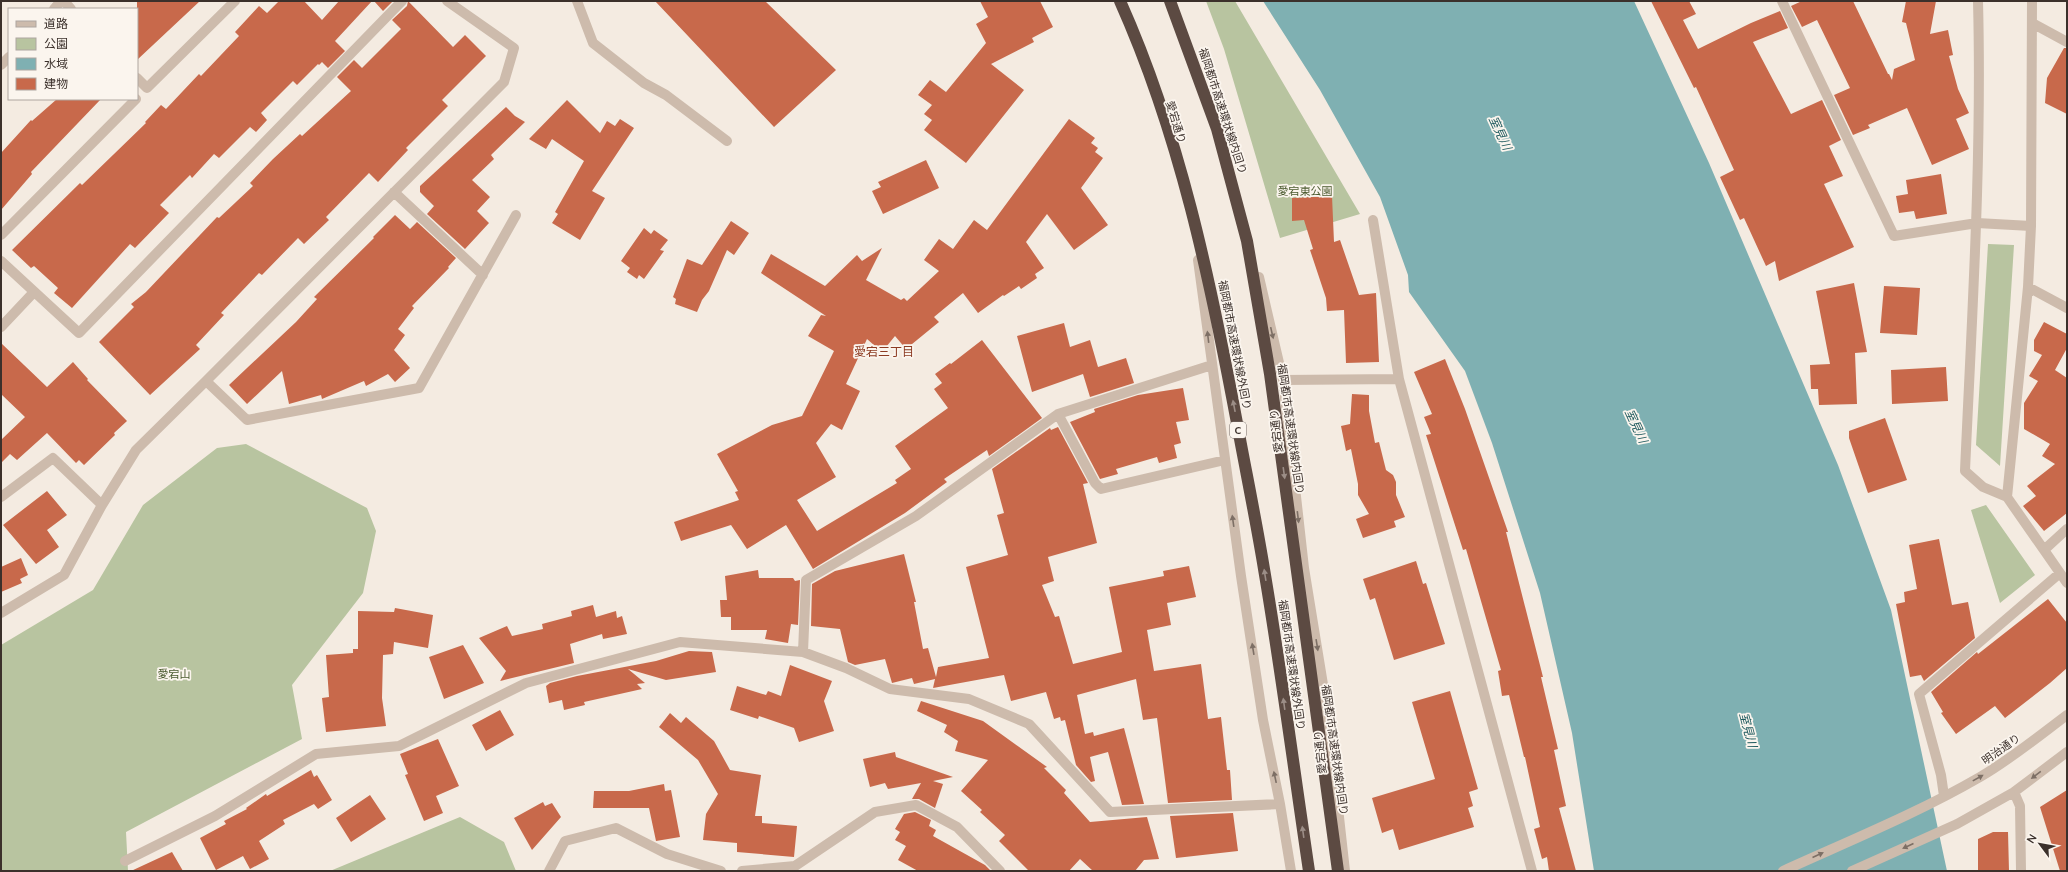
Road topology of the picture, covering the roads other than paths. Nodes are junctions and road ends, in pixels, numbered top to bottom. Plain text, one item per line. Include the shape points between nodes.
1 (63, 1) edge
2 (235, 1) edge
3 (402, 1) edge
4 (448, 1) edge
5 (578, 1) edge
6 (1120, 1) edge
7 (1172, 1) edge
8 (1782, 1) edge
9 (1978, 1) edge
10 (2032, 1) edge
11 (55, 8) edge
12 (71, 8) edge
13 (2032, 23) junction
14 (2067, 42) edge
15 (138, 79) edge
16 (147, 88) junction
17 (138, 98) edge
18 (136, 100) edge
19 (728, 141) dead end
20 (394, 192) junction
21 (516, 215) dead end
22 (1373, 220) dead end
23 (1977, 223) junction
24 (2031, 226) junction
25 (1, 235) edge
26 (1, 261) edge
27 (483, 275) junction
28 (2028, 288) junction
29 (34, 292) junction
30 (2067, 308) edge
31 (1, 327) edge
32 (1212, 365) junction
33 (1399, 379) junction
34 (1282, 380) junction
35 (206, 381) junction
36 (1058, 414) junction
37 (1224, 460) junction
38 (1, 497) edge
39 (2007, 497) junction
40 (102, 505) junction
41 (2067, 529) edge
42 (2044, 550) junction
43 (2060, 573) junction
44 (2067, 583) edge
45 (1, 613) edge
46 (803, 652) junction
47 (2067, 715) edge
48 (2067, 752) edge
49 (2014, 792) junction
50 (1944, 796) junction
51 (1280, 804) junction
52 (125, 861) dead end
53 (549, 871) edge
54 (721, 871) edge
55 (742, 871) edge
56 (1000, 871) edge
57 (1291, 871) edge
58 (1308, 871) edge
59 (1338, 871) edge
60 (1345, 871) edge
61 (1532, 871) edge
62 (1783, 871) edge
63 (1852, 871) edge
64 (2021, 871) edge

1 - 11 street
1 - 12 street
2 - 16 street
3 - 29 street via 79,334
4 - 20 street via 514,48 504,82
5 - 19 street via 593,43
32 -> 6 street, 愛宕通り via 1200,270 1178,169 1147,71
58 -> 6 highway, 福岡都市高速環状線外回り / C via 1264,570 1223,347 1201,248 1173,142 1140,45
7 -> 34 street, 愛宕通り via 1194,50 1230,154
7 -> 59 highway, 福岡都市高速環状線内回り via 1217,129 1247,241 1270,374
8 - 23 street via 1894,236
9 - 23 street via 1980,80
10 - 13 street
13 - 14 street
13 - 24 street
15 - 16 street
16 - 17 street
18 - 25 street
20 - 27 street
20 - 35 street
21 - 27 street
22 - 33 street
23 - 24 street
23 - 39 street via 1965,471 1983,487
24 - 28 street
26 - 29 street
27 - 35 street via 419,388 247,420
28 - 30 street
28 - 39 street
29 - 31 street
32 - 36 street
32 - 37 street, 愛宕通り
33 - 34 street
33 - 61 street
34 -> 60 street, 愛宕通り via 1304,568 1327,709
35 - 40 street via 136,450
36 - 37 street via 1095,483 1101,489
36 - 46 street via 916,516 806,580
51 -> 37 street, 愛宕通り via 1263,720
38 - 40 street via 53,458
39 - 42 street
40 - 45 street via 64,575
41 - 42 street
42 - 43 street
43 - 44 street
43 - 50 street via 1919,694 1941,775
46 - 51 street via 846,668 890,689 969,699 1029,724 1110,812
46 - 52 street via 680,642 526,683 399,746 316,754 216,816
50 -> 47 street, 明治通り via 1981,777
48 -> 49 street
49 -> 63 street via 1944,830
49 - 64 street via 2020,806
62 -> 50 street, 明治通り
51 - 57 street, 愛宕通り
53 - 54 street via 565,841 616,828 667,854
55 - 56 street via 795,866 875,812 916,805 957,826

